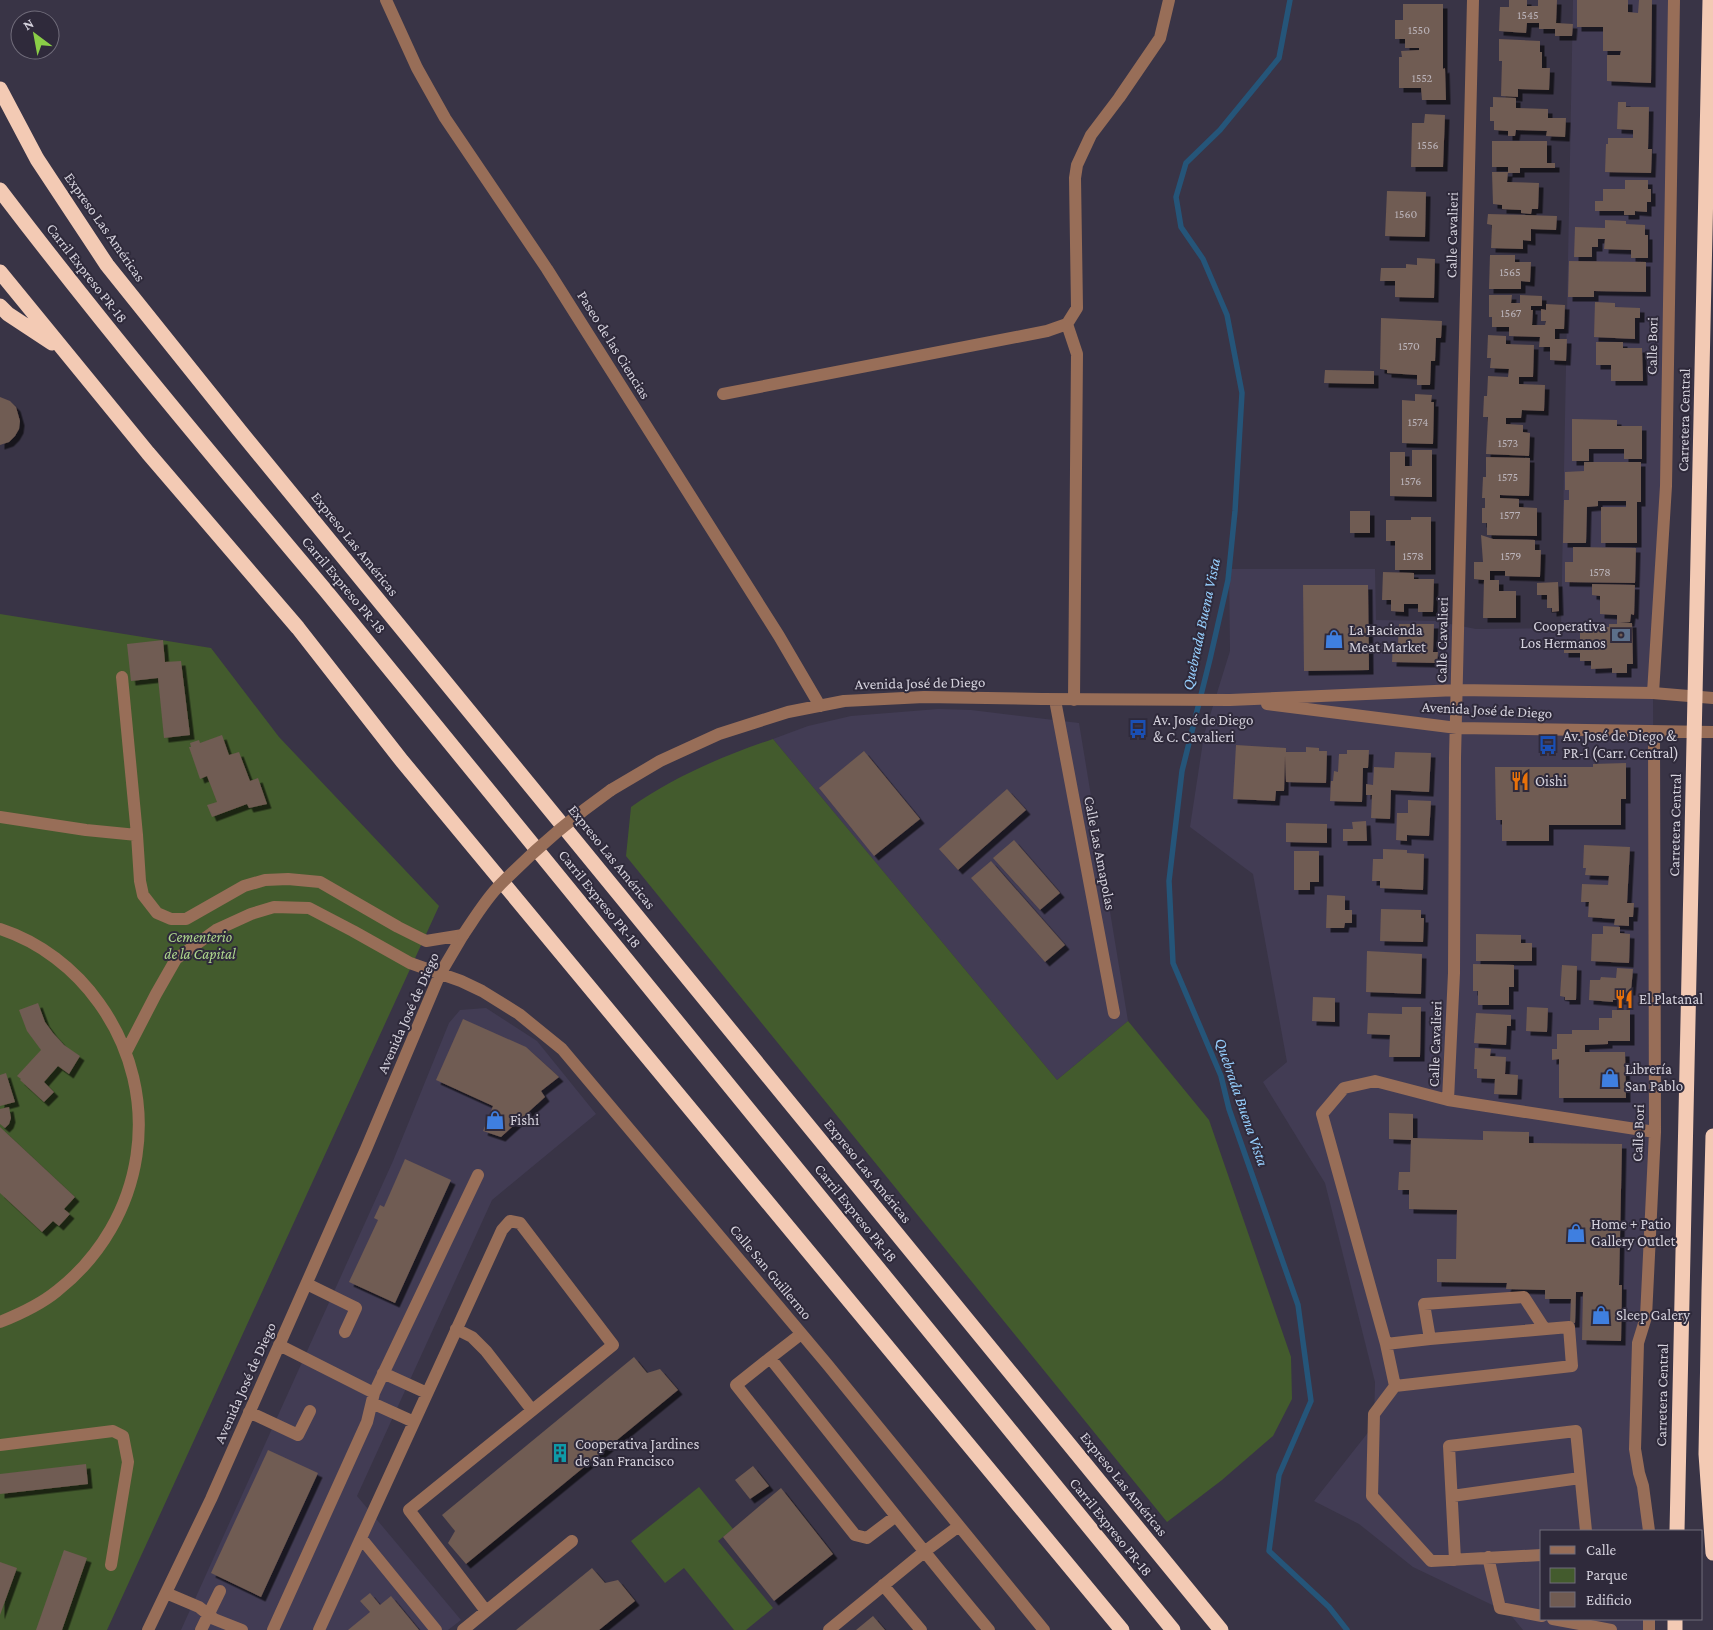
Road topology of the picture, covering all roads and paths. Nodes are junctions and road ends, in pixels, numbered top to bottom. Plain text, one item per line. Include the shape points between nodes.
1 (386, 0) edge
2 (1170, 0) edge
3 (1474, 0) edge
4 (1674, 0) edge
5 (1710, 0) edge
6 (0, 89) edge
7 (0, 190) edge
8 (0, 272) edge
9 (0, 306) edge
10 (1066, 324) junction
11 (66, 353) junction
12 (723, 394) dead end
13 (122, 677) dead end
14 (1457, 690) junction
15 (1653, 692) junction
16 (1696, 697) junction
17 (1713, 698) edge
18 (1055, 700) junction
19 (1074, 700) junction
20 (1230, 700) junction
21 (820, 706) junction
22 (1457, 728) junction
23 (1654, 732) junction
24 (1695, 732) junction
25 (1713, 732) edge
26 (0, 817) edge
27 (138, 835) junction
28 (0, 929) edge
29 (463, 935) junction
30 (440, 974) junction
31 (1114, 1013) dead end
32 (126, 1052) junction
33 (1448, 1100) junction
34 (1655, 1132) junction
35 (1713, 1136) edge
36 (478, 1175) dead end
37 (307, 1284) junction
38 (0, 1322) edge
39 (1544, 1328) junction
40 (456, 1329) junction
41 (345, 1332) dead end
42 (802, 1334) junction
43 (1430, 1338) junction
44 (1386, 1344) junction
45 (279, 1345) junction
46 (770, 1358) junction
47 (383, 1373) junction
48 (1395, 1386) junction
49 (427, 1393) junction
50 (373, 1398) junction
51 (532, 1410) junction
52 (310, 1411) dead end
53 (250, 1412) junction
54 (414, 1422) junction
55 (0, 1445) edge
56 (1580, 1478) junction
57 (1452, 1496) junction
58 (896, 1516) junction
59 (959, 1526) junction
60 (1586, 1530) edge
61 (1649, 1530) edge
62 (1677, 1530) edge
63 (361, 1538) junction
64 (572, 1541) dead end
65 (924, 1552) junction
66 (1713, 1553) edge
67 (1540, 1555) edge
68 (1488, 1557) junction
69 (1455, 1560) junction
70 (112, 1565) dead end
71 (884, 1585) junction
72 (220, 1592) dead end
73 (166, 1593) junction
74 (486, 1611) junction
75 (208, 1615) junction
76 (1540, 1616) edge
77 (1559, 1620) edge
78 (148, 1630) edge
79 (202, 1630) edge
80 (242, 1630) edge
81 (273, 1630) edge
82 (319, 1630) edge
83 (436, 1630) edge
84 (463, 1630) edge
85 (829, 1630) edge
86 (922, 1630) edge
87 (989, 1630) edge
88 (1044, 1630) edge
89 (1122, 1630) edge
90 (1173, 1630) edge
91 (1221, 1630) edge
92 (1611, 1630) edge

1 - 21 street, Paseo de las Ciencias via 417,68 445,118 547,270
2 - 10 street via 1160,38 1091,135 1077,165 1077,308
3 - 14 street, Calle Cavalieri
4 - 15 street, Calle Bori via 1666,486
5 - 16 highway, Carretera Central
6 - 91 highway, Expreso Las Américas via 37,159 107,265
7 - 90 highway, Carril Expreso PR-18 via 191,431 326,591
8 - 11 highway
9 - 11 highway
10 - 12 street via 1048,331
10 - 19 street via 1077,354
11 - 89 highway via 298,628 408,768
13 - 27 street
14 - 15 street, Avenida José de Diego
14 - 20 street, Avenida José de Diego
14 - 22 street, Calle Cavalieri
15 - 16 street, Avenida José de Diego
16 - 17 street, Avenida José de Diego
16 - 24 highway, Carretera Central
18 - 19 street, Avenida José de Diego
18 - 21 street, Avenida José de Diego via 924,697 844,701
18 - 31 street, Calle Las Amapolas
19 - 20 street, Avenida José de Diego
20 - 22 street, Avenida José de Diego
21 - 29 street, Avenida José de Diego, bridge via 788,712 719,734 660,761 610,790 535,851 496,890
22 - 23 street, Avenida José de Diego
22 - 33 street, Calle Cavalieri via 1454,973
23 - 24 street, Avenida José de Diego
23 - 34 street, Calle Bori
24 - 25 street, Avenida José de Diego
24 - 62 highway, Carretera Central
26 - 27 street
27 - 29 street via 143,895 157,913 171,919 186,919 244,886 265,880 288,879 320,882 426,941
28 - 32 street via 46,951 79,979 106,1013
29 - 30 street, Avenida José de Diego
30 - 32 street, Calle San Guillermo via 410,963 309,908 274,907 216,930 176,959
30 - 37 street, Avenida José de Diego
30 - 42 street, Calle San Guillermo via 482,991 519,1014 562,1050
32 - 38 street via 137,1095 139,1140 123,1205 102,1244 73,1278 37,1305
33 - 34 street, Calle Cavalieri
33 - 44 street via 1375,1081 1344,1088 1322,1114
34 - 61 street, Calle Bori via 1646,1317 1638,1343 1635,1449
35 - 66 highway via 1706,1454
36 - 47 street
37 - 41 street via 356,1308
37 - 45 street, Avenida José de Diego
39 - 43 street
39 - 43 street via 1524,1297 1424,1304
39 - 48 street via 1569,1327 1572,1366
40 - 49 street
40 - 51 street via 472,1337 486,1351
40 - 51 street via 502,1230 510,1221 520,1223 612,1345
42 - 46 street
42 - 59 street, Calle San Guillermo
43 - 44 street
44 - 48 street
45 - 50 street
45 - 53 street, Avenida José de Diego
46 - 58 street
46 - 58 street via 736,1386 854,1535 867,1538
47 - 49 street
47 - 50 street
48 - 69 street via 1374,1414 1372,1496 1431,1561
49 - 54 street
50 - 54 street
50 - 81 street via 367,1422
51 - 74 street via 409,1510
52 - 53 street via 298,1435
53 - 73 street, Avenida José de Diego
54 - 63 street
55 - 70 street via 113,1431 123,1436 128,1462
56 - 57 street
56 - 57 street via 1576,1432 1449,1446
56 - 60 street
57 - 69 street
58 - 65 street
59 - 65 street
59 - 88 street, Calle San Guillermo
63 - 82 street
63 - 83 street
64 - 74 street
65 - 71 street
65 - 87 street
67 - 68 street
68 - 69 street
68 - 76 street via 1500,1608
71 - 85 street
71 - 86 street
72 - 75 street
73 - 75 street
73 - 78 street, Avenida José de Diego
74 - 84 street
75 - 79 street
75 - 80 street
77 - 92 street

